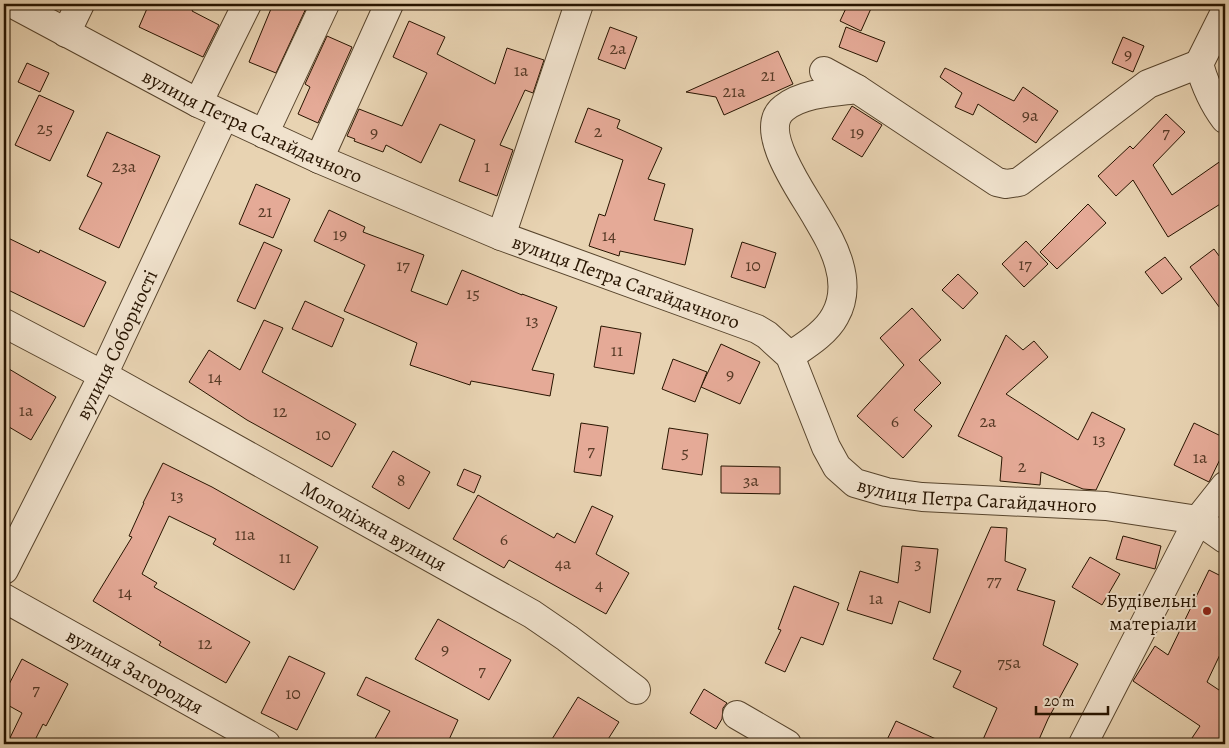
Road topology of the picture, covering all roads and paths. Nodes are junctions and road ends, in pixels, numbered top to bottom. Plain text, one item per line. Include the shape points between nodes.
1 (13, 4) edge
2 (80, 4) edge
3 (247, 4) edge
4 (325, 4) edge
5 (389, 4) edge
6 (579, 4) edge
7 (1225, 12) edge
8 (66, 33) junction
9 (1199, 64) junction
10 (824, 71) dead end
11 (857, 89) junction
12 (198, 103) junction
13 (224, 116) junction
14 (1225, 119) edge
15 (264, 134) junction
16 (320, 159) junction
17 (501, 236) junction
18 (4, 323) edge
19 (790, 356) junction
20 (103, 376) junction
21 (1225, 486) edge
22 (1198, 520) junction
23 (1225, 539) edge
24 (4, 570) edge
25 (4, 598) edge
26 (636, 690) dead end
27 (737, 715) dead end
28 (266, 744) edge
29 (786, 744) edge
30 (1083, 744) edge

1 - 8 street, вулиця Петра Сагайдачного
2 - 8 street
3 - 12 street
4 - 15 street
5 - 16 street
6 - 17 street
7 - 9 street
8 - 12 street, вулиця Петра Сагайдачного
9 - 11 street via 1148,84 1019,182 1006,184 997,182
9 - 14 street via 1206,88
10 - 11 street
11 - 19 street via 798,99 782,109 775,122 776,139 784,160 830,242 840,266 843,286 835,317 813,340
12 - 13 street, вулиця Петра Сагайдачного
13 - 15 street, вулиця Петра Сагайдачного
13 - 20 street, вулиця Соборності
15 - 16 street, вулиця Петра Сагайдачного
16 - 17 street, вулиця Петра Сагайдачного
17 - 19 street, вулиця Петра Сагайдачного via 757,329
18 - 20 street, Молодіжна вулиця
19 - 22 street, вулиця Петра Сагайдачного via 826,448 837,467 856,483 886,492 922,497 1106,506
20 - 24 street, вулиця Соборності
20 - 26 street, Молодіжна вулиця via 532,614
21 - 22 street
22 - 23 street
22 - 30 street
25 - 28 street, вулиця Загороддя
27 - 29 street

